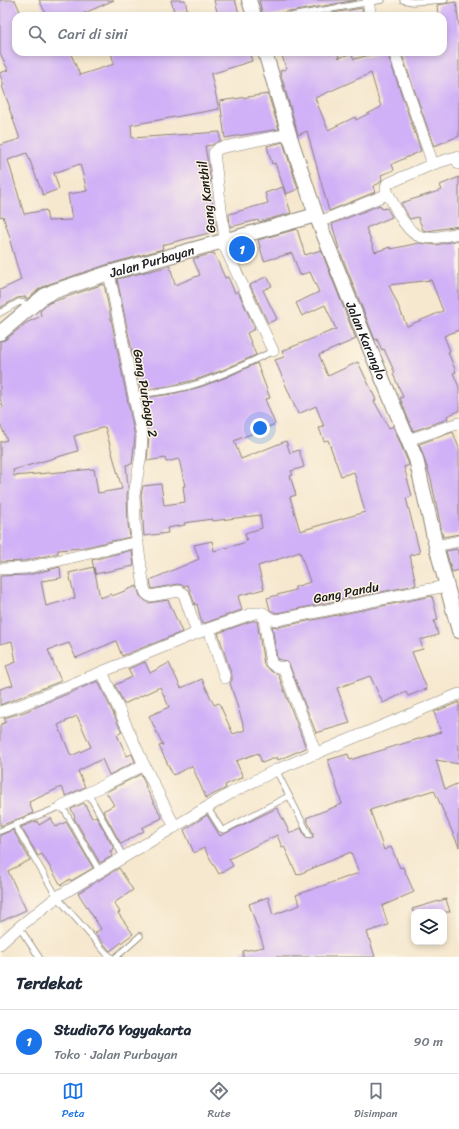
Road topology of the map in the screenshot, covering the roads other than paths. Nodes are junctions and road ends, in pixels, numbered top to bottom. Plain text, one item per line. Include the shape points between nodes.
1 (249, 0) edge
2 (382, 0) edge
3 (403, 0) edge
4 (445, 0) edge
5 (368, 2) junction
6 (253, 12) edge
7 (313, 12) edge
8 (370, 12) edge
9 (266, 56) edge
10 (395, 56) edge
11 (289, 134) junction
12 (458, 159) edge
13 (433, 164) junction
14 (388, 194) junction
15 (317, 218) junction
16 (459, 233) edge
17 (224, 241) junction
18 (109, 273) junction
19 (31, 308) junction
20 (0, 313) edge
21 (0, 333) edge
22 (273, 351) joint
23 (133, 395) junction
24 (459, 423) edge
25 (408, 440) junction
26 (459, 541) edge
27 (138, 543) junction
28 (436, 546) junction
29 (0, 569) edge
30 (446, 586) junction
31 (258, 613) junction
32 (209, 629) junction
33 (459, 631) edge
34 (196, 633) junction
35 (102, 672) junction
36 (224, 678) dead end
37 (459, 694) edge
38 (0, 712) edge
39 (316, 754) junction
40 (144, 765) junction
41 (276, 770) junction
42 (88, 792) junction
43 (289, 796) junction
44 (62, 806) junction
45 (207, 807) junction
46 (15, 825) junction
47 (175, 827) junction
48 (0, 831) edge
49 (309, 835) dead end
50 (124, 858) junction
51 (100, 872) junction
52 (57, 897) junction
53 (19, 927) junction
54 (140, 936) dead end
55 (0, 944) edge
56 (40, 957) edge
57 (111, 957) edge
58 (116, 957) edge

1 - 6 street
2 - 5 lane
3 - 4 lane
5 - 7 lane
5 - 8 street
9 - 11 street, Jalan Karanglo
10 - 13 street
11 - 15 street, Jalan Karanglo
11 - 17 street, Gang Kanthil via 219,148 214,153
12 - 13 street
13 - 14 street via 387,184
14 - 15 street
14 - 16 street via 406,227 416,235 426,238
15 - 17 street, Jalan Purbayan
15 - 25 street, Jalan Karanglo
17 - 18 street, Jalan Purbayan
17 - 22 street, Gang Kanthil
18 - 19 street, Jalan Purbayan via 52,292
18 - 23 street, Gang Purbaya 2
19 - 20 lane via 22,302
19 - 21 street, Jalan Purbayan
22 - 23 lane via 206,381 152,394
23 - 27 street, Gang Purbaya 2 via 142,443 134,495
24 - 25 street
25 - 28 street, Jalan Karanglo via 416,459
26 - 28 street
27 - 29 street via 26,568
27 - 34 street, Gang Purbaya 2 via 146,593 150,596 179,591 184,594
28 - 30 street, Jalan Karanglo
30 - 31 street, Gang Pandu via 277,620
30 - 33 street, Jalan Karanglo
31 - 32 street
31 - 39 street via 270,663 276,667 283,667
32 - 34 street
32 - 36 street
34 - 35 street
35 - 38 street
35 - 40 street
37 - 39 street
39 - 41 street
40 - 42 street
40 - 47 street
41 - 43 lane
41 - 45 street
42 - 44 street
42 - 50 lane
43 - 45 lane via 224,830
43 - 49 lane
44 - 46 lane
44 - 51 lane
45 - 47 street
46 - 48 lane
46 - 52 lane
47 - 50 street
50 - 51 street
51 - 52 street
52 - 53 street
52 - 57 lane
53 - 55 street
53 - 56 lane
54 - 58 lane

